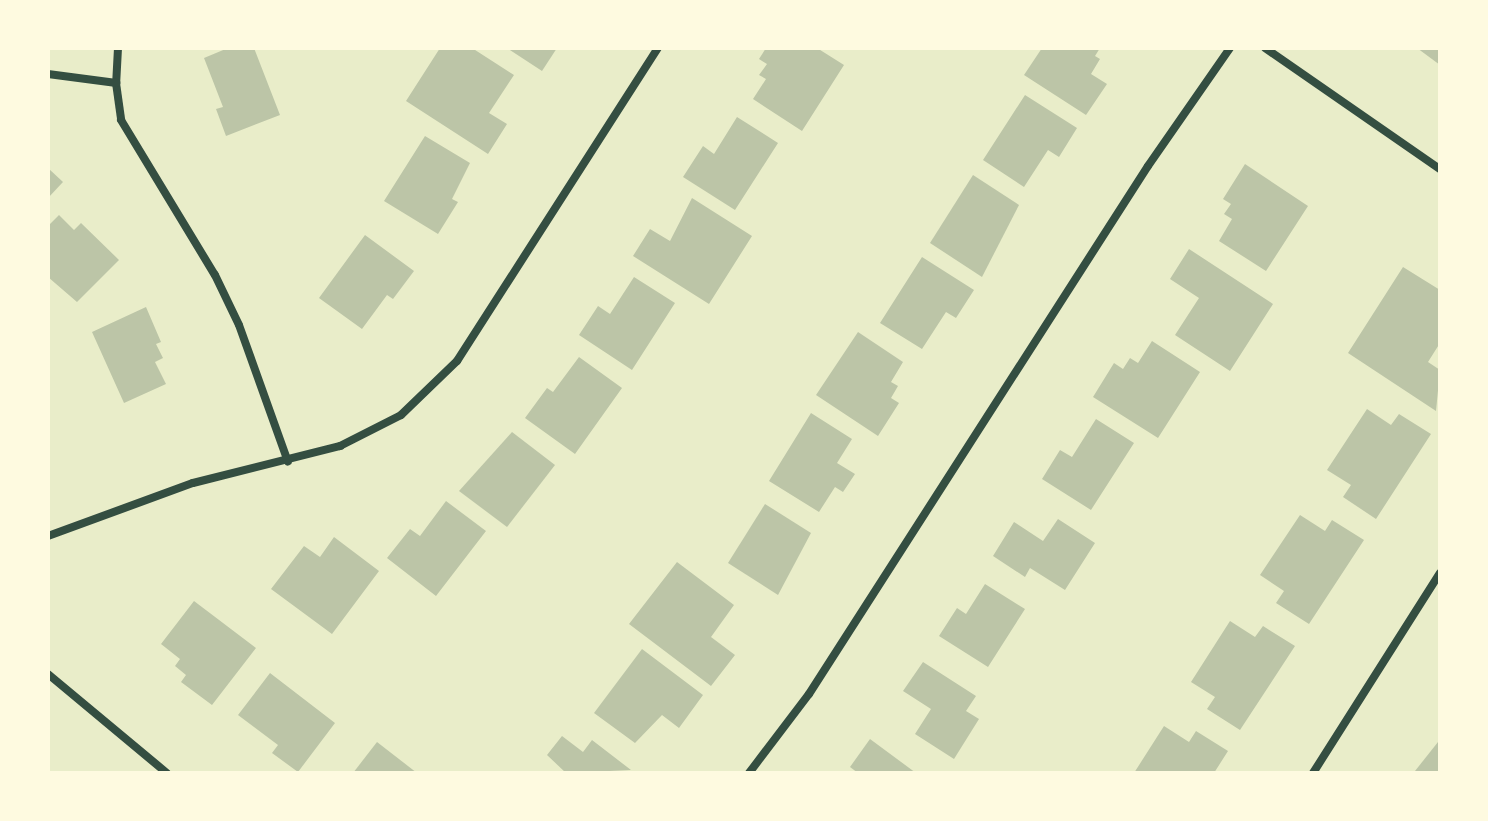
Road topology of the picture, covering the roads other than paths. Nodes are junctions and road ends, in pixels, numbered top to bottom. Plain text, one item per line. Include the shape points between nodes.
1 (118, 48) edge
2 (658, 48) edge
3 (1230, 48) edge
4 (1265, 48) edge
5 (48, 74) edge
6 (116, 83) junction
7 (1440, 169) edge
8 (288, 462) junction
9 (48, 536) edge
10 (1440, 573) edge
11 (48, 674) edge
12 (167, 773) edge
13 (749, 773) edge
14 (1313, 773) edge

1 - 6 street
2 - 8 street via 457,361 401,415 369,434
3 - 13 street via 1148,166 809,694
4 - 7 street
5 - 6 street
6 - 8 street via 128,137 197,243 239,325
8 - 9 street via 193,483
10 - 14 street
11 - 12 street

